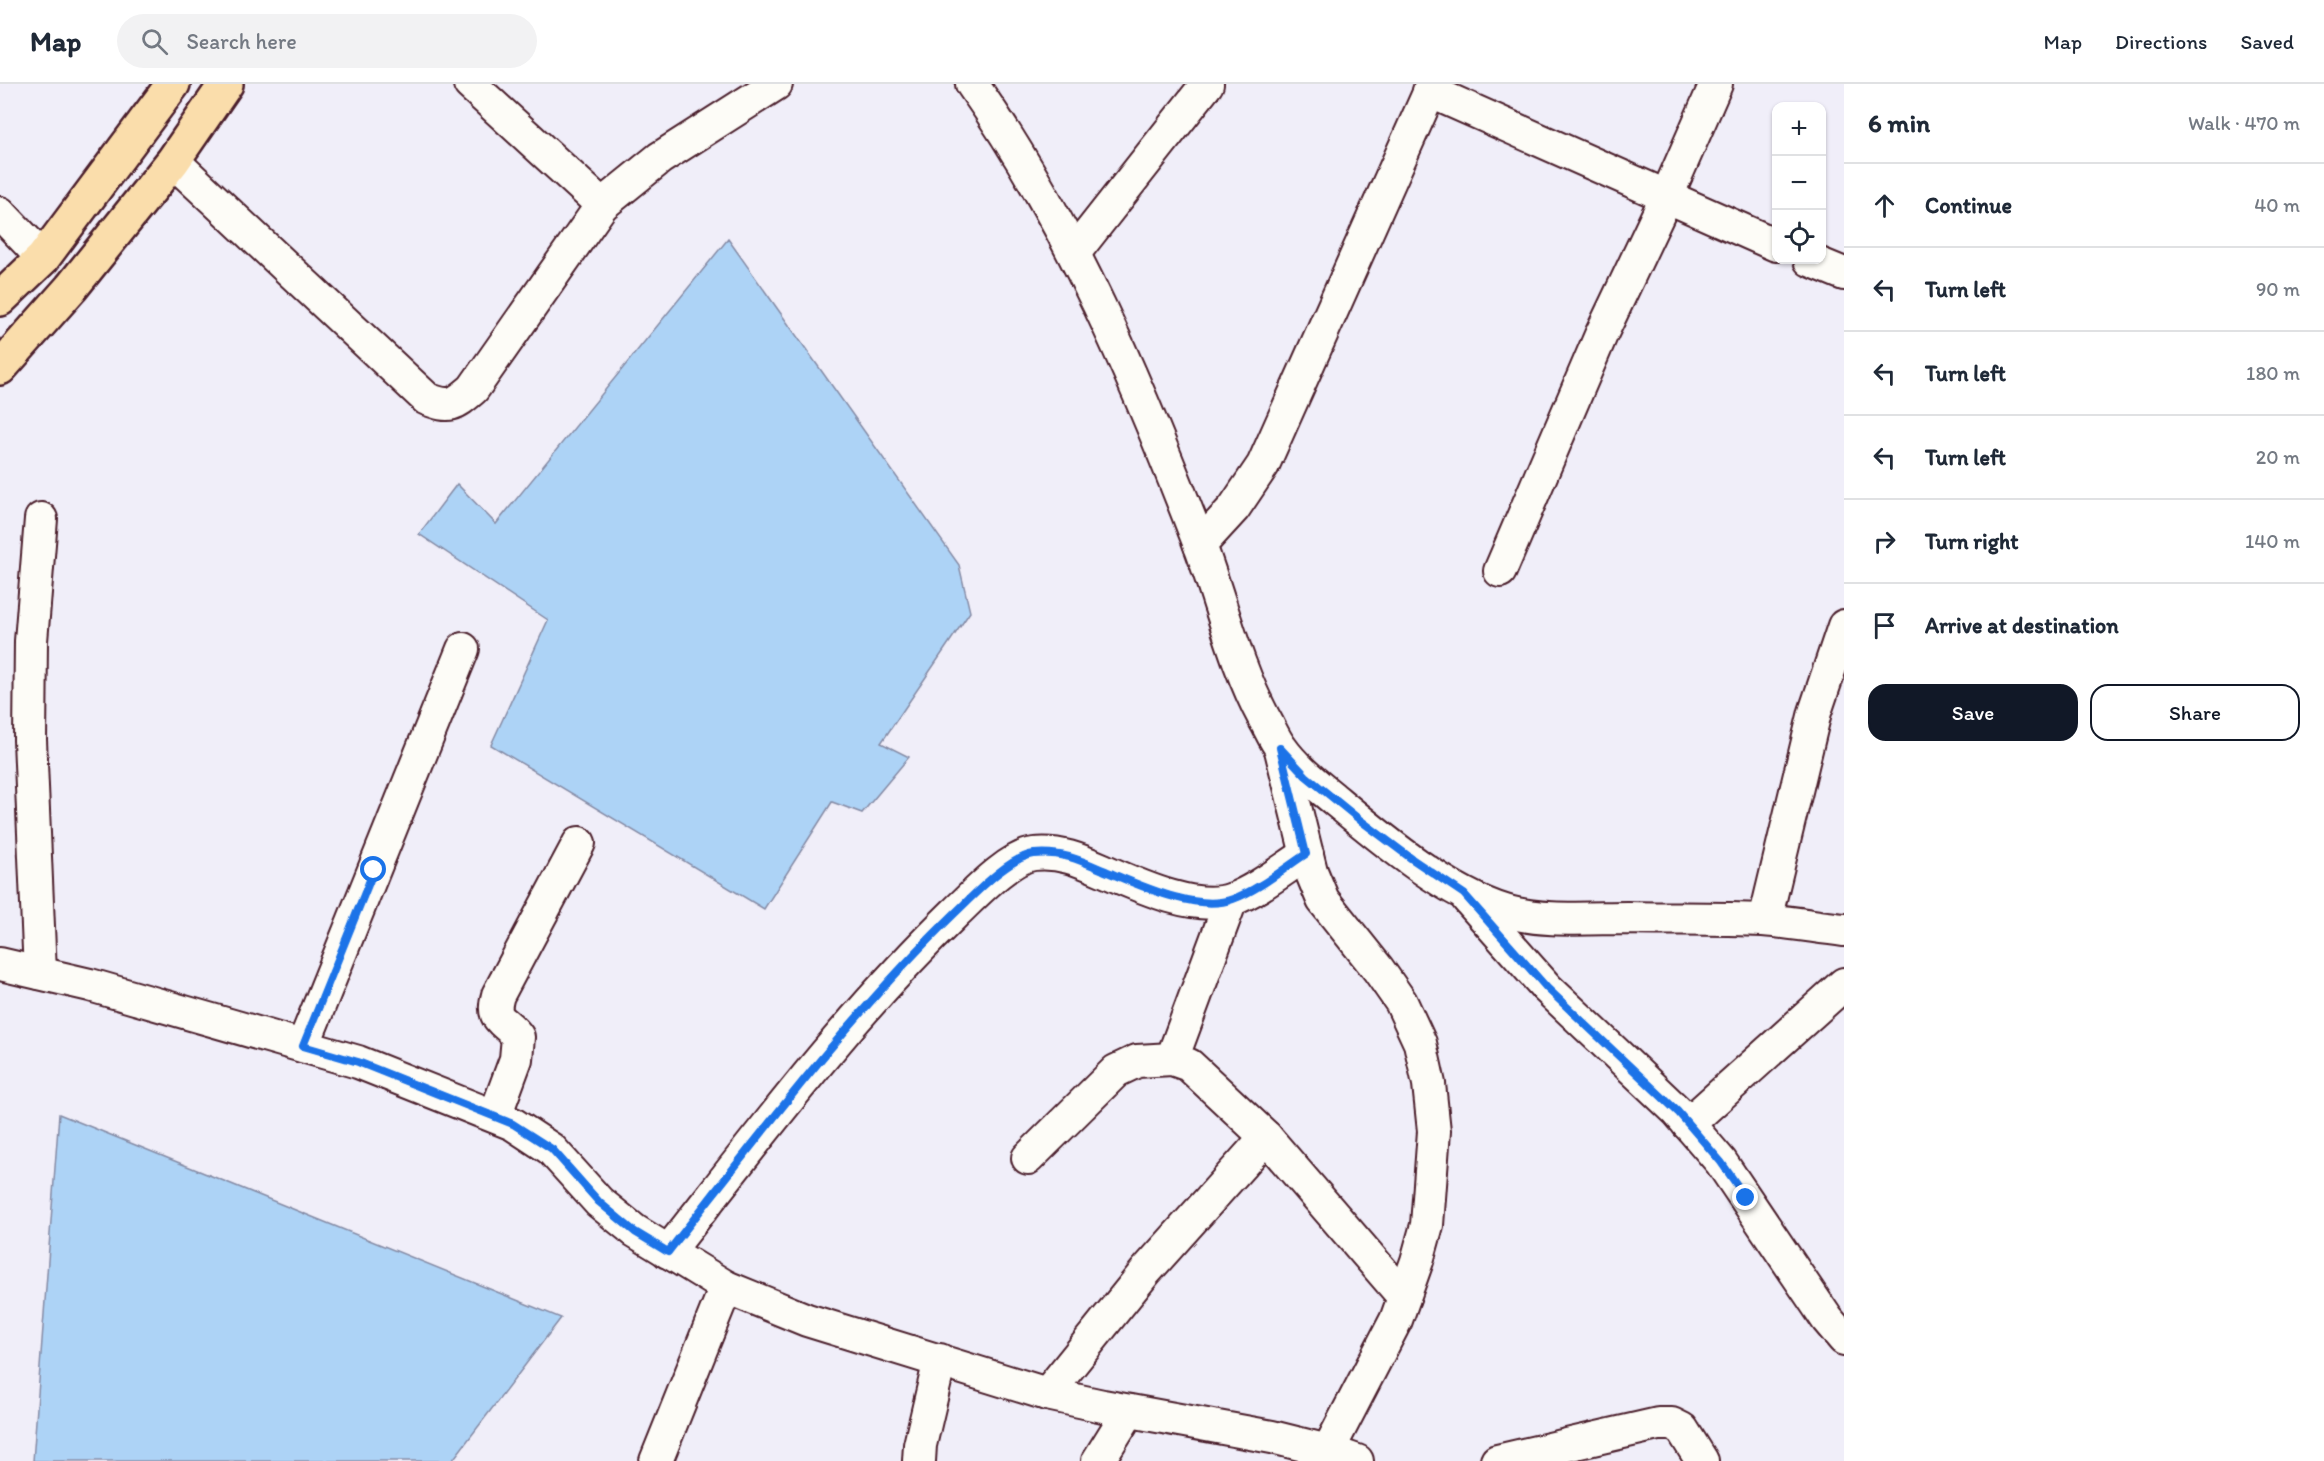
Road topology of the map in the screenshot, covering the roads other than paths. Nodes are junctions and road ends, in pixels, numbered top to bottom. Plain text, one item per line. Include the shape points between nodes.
1 (173, 84) edge
2 (226, 84) edge
3 (470, 84) edge
4 (776, 84) edge
5 (972, 84) edge
6 (1207, 84) edge
7 (1716, 84) edge
8 (1431, 88) edge
9 (173, 161) junction
10 (1666, 198) junction
11 (602, 206) junction
12 (0, 213) edge
13 (1772, 243) edge
14 (1074, 253) junction
15 (43, 258) junction
16 (1820, 264) edge
17 (1844, 274) edge
18 (0, 299) edge
19 (0, 368) edge
20 (41, 519) dead end
21 (1200, 545) junction
22 (1500, 571) dead end
23 (1844, 626) edge
24 (463, 649) dead end
25 (1280, 748) junction
26 (579, 843) dead end
27 (1306, 854) junction
28 (1464, 894) junction
29 (1231, 900) junction
30 (1765, 920) junction
31 (1844, 930) edge
32 (0, 964) edge
33 (40, 973) junction
34 (1844, 984) edge
35 (303, 1046) junction
36 (1173, 1059) junction
37 (495, 1116) junction
38 (1688, 1124) junction
39 (1266, 1137) junction
40 (1028, 1158) dead end
41 (668, 1252) junction
42 (726, 1287) junction
43 (1404, 1297) junction
44 (1844, 1339) edge
45 (940, 1360) junction
46 (1047, 1394) junction
47 (1129, 1411) junction
48 (1328, 1451) junction
49 (656, 1461) edge
50 (919, 1461) edge
51 (1098, 1461) edge
52 (1357, 1461) edge
53 (1497, 1461) edge
54 (1702, 1461) edge

1 - 15 main road
2 - 9 main road
3 - 11 street
4 - 11 street via 660,158
5 - 14 street
6 - 14 street
7 - 10 street
8 - 10 street
8 - 21 street via 1263,465 1234,508
9 - 11 street via 427,399 442,405 456,404 472,389
9 - 19 main road via 71,288
10 - 13 street
10 - 22 street via 1601,334
12 - 15 street
14 - 21 street via 1130,373
15 - 18 main road
16 - 17 street
20 - 33 street via 31,641 30,740
21 - 25 street via 1251,695
23 - 30 street via 1815,712
24 - 35 street
25 - 27 street
25 - 28 street via 1306,776 1360,820
26 - 37 street via 498,995 497,1018 518,1037 516,1059
27 - 29 street
27 - 43 street via 1323,900 1401,1002 1420,1042 1427,1073 1434,1131 1427,1225
28 - 30 street via 1507,912 1545,917
28 - 38 street via 1547,988
29 - 36 street
29 - 41 street via 1210,902 1153,892 1072,857 1031,855 1006,868 911,956 843,1030
30 - 31 street
32 - 33 street
33 - 35 street
34 - 38 street
35 - 37 street via 358,1062
36 - 39 street via 1190,1065
36 - 40 street via 1137,1061 1116,1071
37 - 41 street via 552,1149 599,1202 635,1232
38 - 44 street via 1721,1162
39 - 43 street
39 - 46 street via 1146,1270
41 - 42 street
42 - 45 street via 807,1320
42 - 49 street
43 - 48 street via 1396,1320
45 - 46 street
45 - 50 street
46 - 47 street
47 - 48 street
47 - 51 street
48 - 52 street
53 - 54 street via 1672,1424 1682,1429

